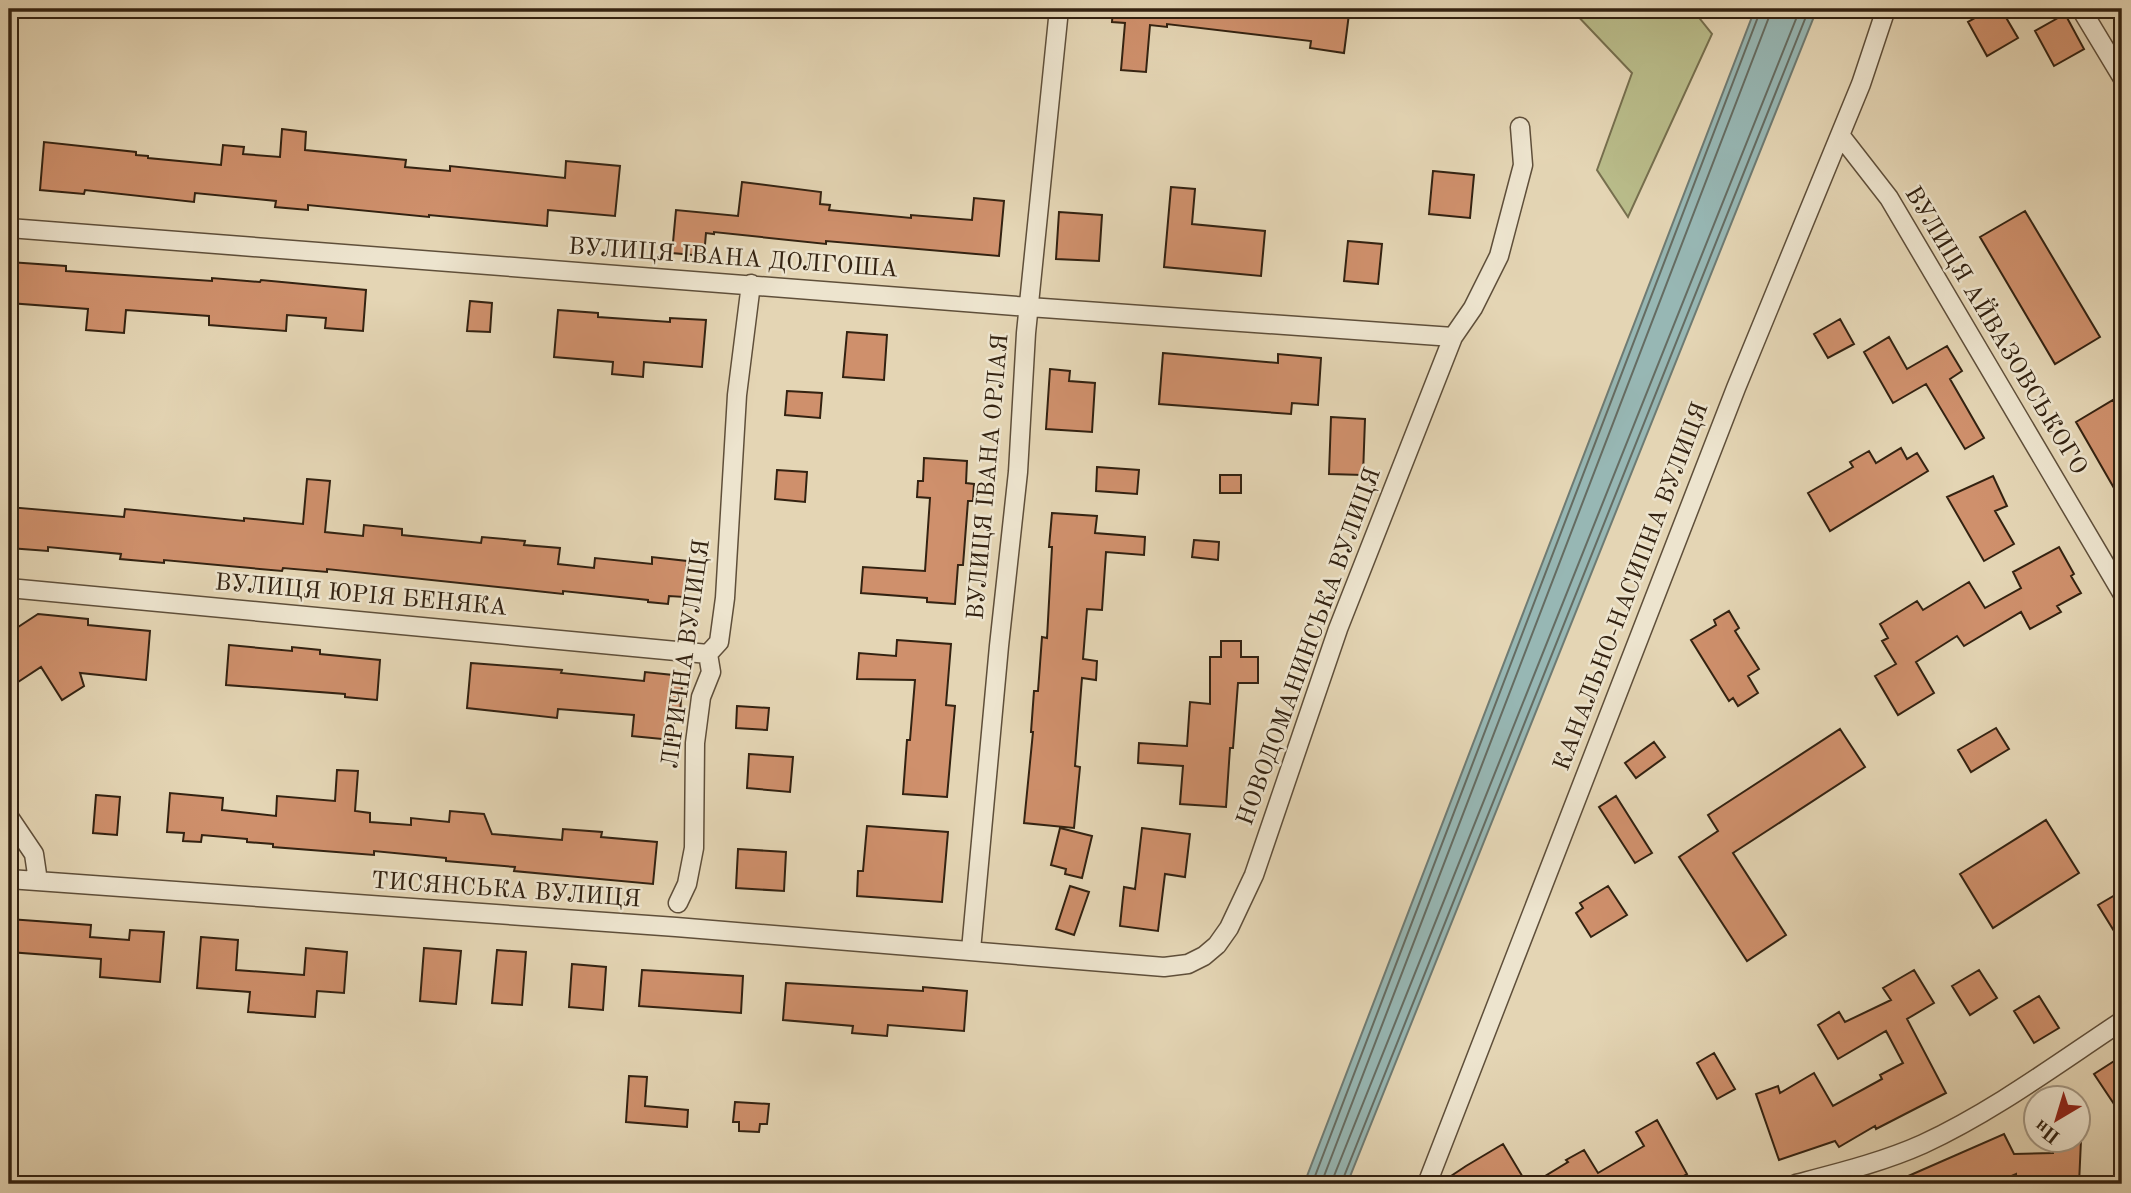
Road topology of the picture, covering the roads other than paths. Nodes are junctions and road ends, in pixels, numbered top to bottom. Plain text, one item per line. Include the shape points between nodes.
1 (1059, 9) edge
2 (1886, 9) edge
3 (2081, 9) edge
4 (2122, 77) edge
5 (1520, 127) dead end
6 (1840, 135) junction
7 (9, 228) edge
8 (751, 284) junction
9 (1030, 307) junction
10 (1453, 337) junction
11 (9, 588) edge
12 (2122, 593) edge
13 (708, 654) junction
14 (9, 817) edge
15 (9, 880) edge
16 (38, 881) junction
17 (678, 903) dead end
18 (971, 950) junction
19 (2122, 1021) edge
20 (1427, 1184) edge
21 (1796, 1184) edge

1 - 9 street, ВУЛИЦЯ ІВАНА ОРЛАЯ
2 - 6 street, КАНАЛЬНО-НАСИПНА ВУЛИЦЯ
3 - 4 street
5 - 10 street, НОВОДОМАНИНСЬКА ВУЛИЦЯ via 1523,165 1499,257
6 - 12 street, ВУЛИЦЯ АЙВАЗОВСЬКОГО via 1889,198
6 - 20 street, КАНАЛЬНО-НАСИПНА ВУЛИЦЯ via 1736,388
7 - 8 street, ВУЛИЦЯ ІВАНА ДОЛГОША
8 - 9 street, ВУЛИЦЯ ІВАНА ДОЛГОША
8 - 13 street, ЛІРИЧНА ВУЛИЦЯ via 737,395 719,642
9 - 10 street, ВУЛИЦЯ ІВАНА ДОЛГОША
9 - 18 street, ВУЛИЦЯ ІВАНА ОРЛАЯ
10 - 18 street, НОВОДОМАНИНСЬКА ВУЛИЦЯ via 1338,629 1254,875 1217,945 1188,964 1164,967
11 - 13 street, ВУЛИЦЯ ЮРІЯ БЕНЯКА
13 - 17 street, ЛІРИЧНА ВУЛИЦЯ via 711,671 701,697 695,743 694,848 688,884
14 - 16 street via 34,854
15 - 16 street, ТИСЯНСЬКА ВУЛИЦЯ
16 - 18 street, ТИСЯНСЬКА ВУЛИЦЯ
19 - 21 street via 1983,1113 1921,1145

